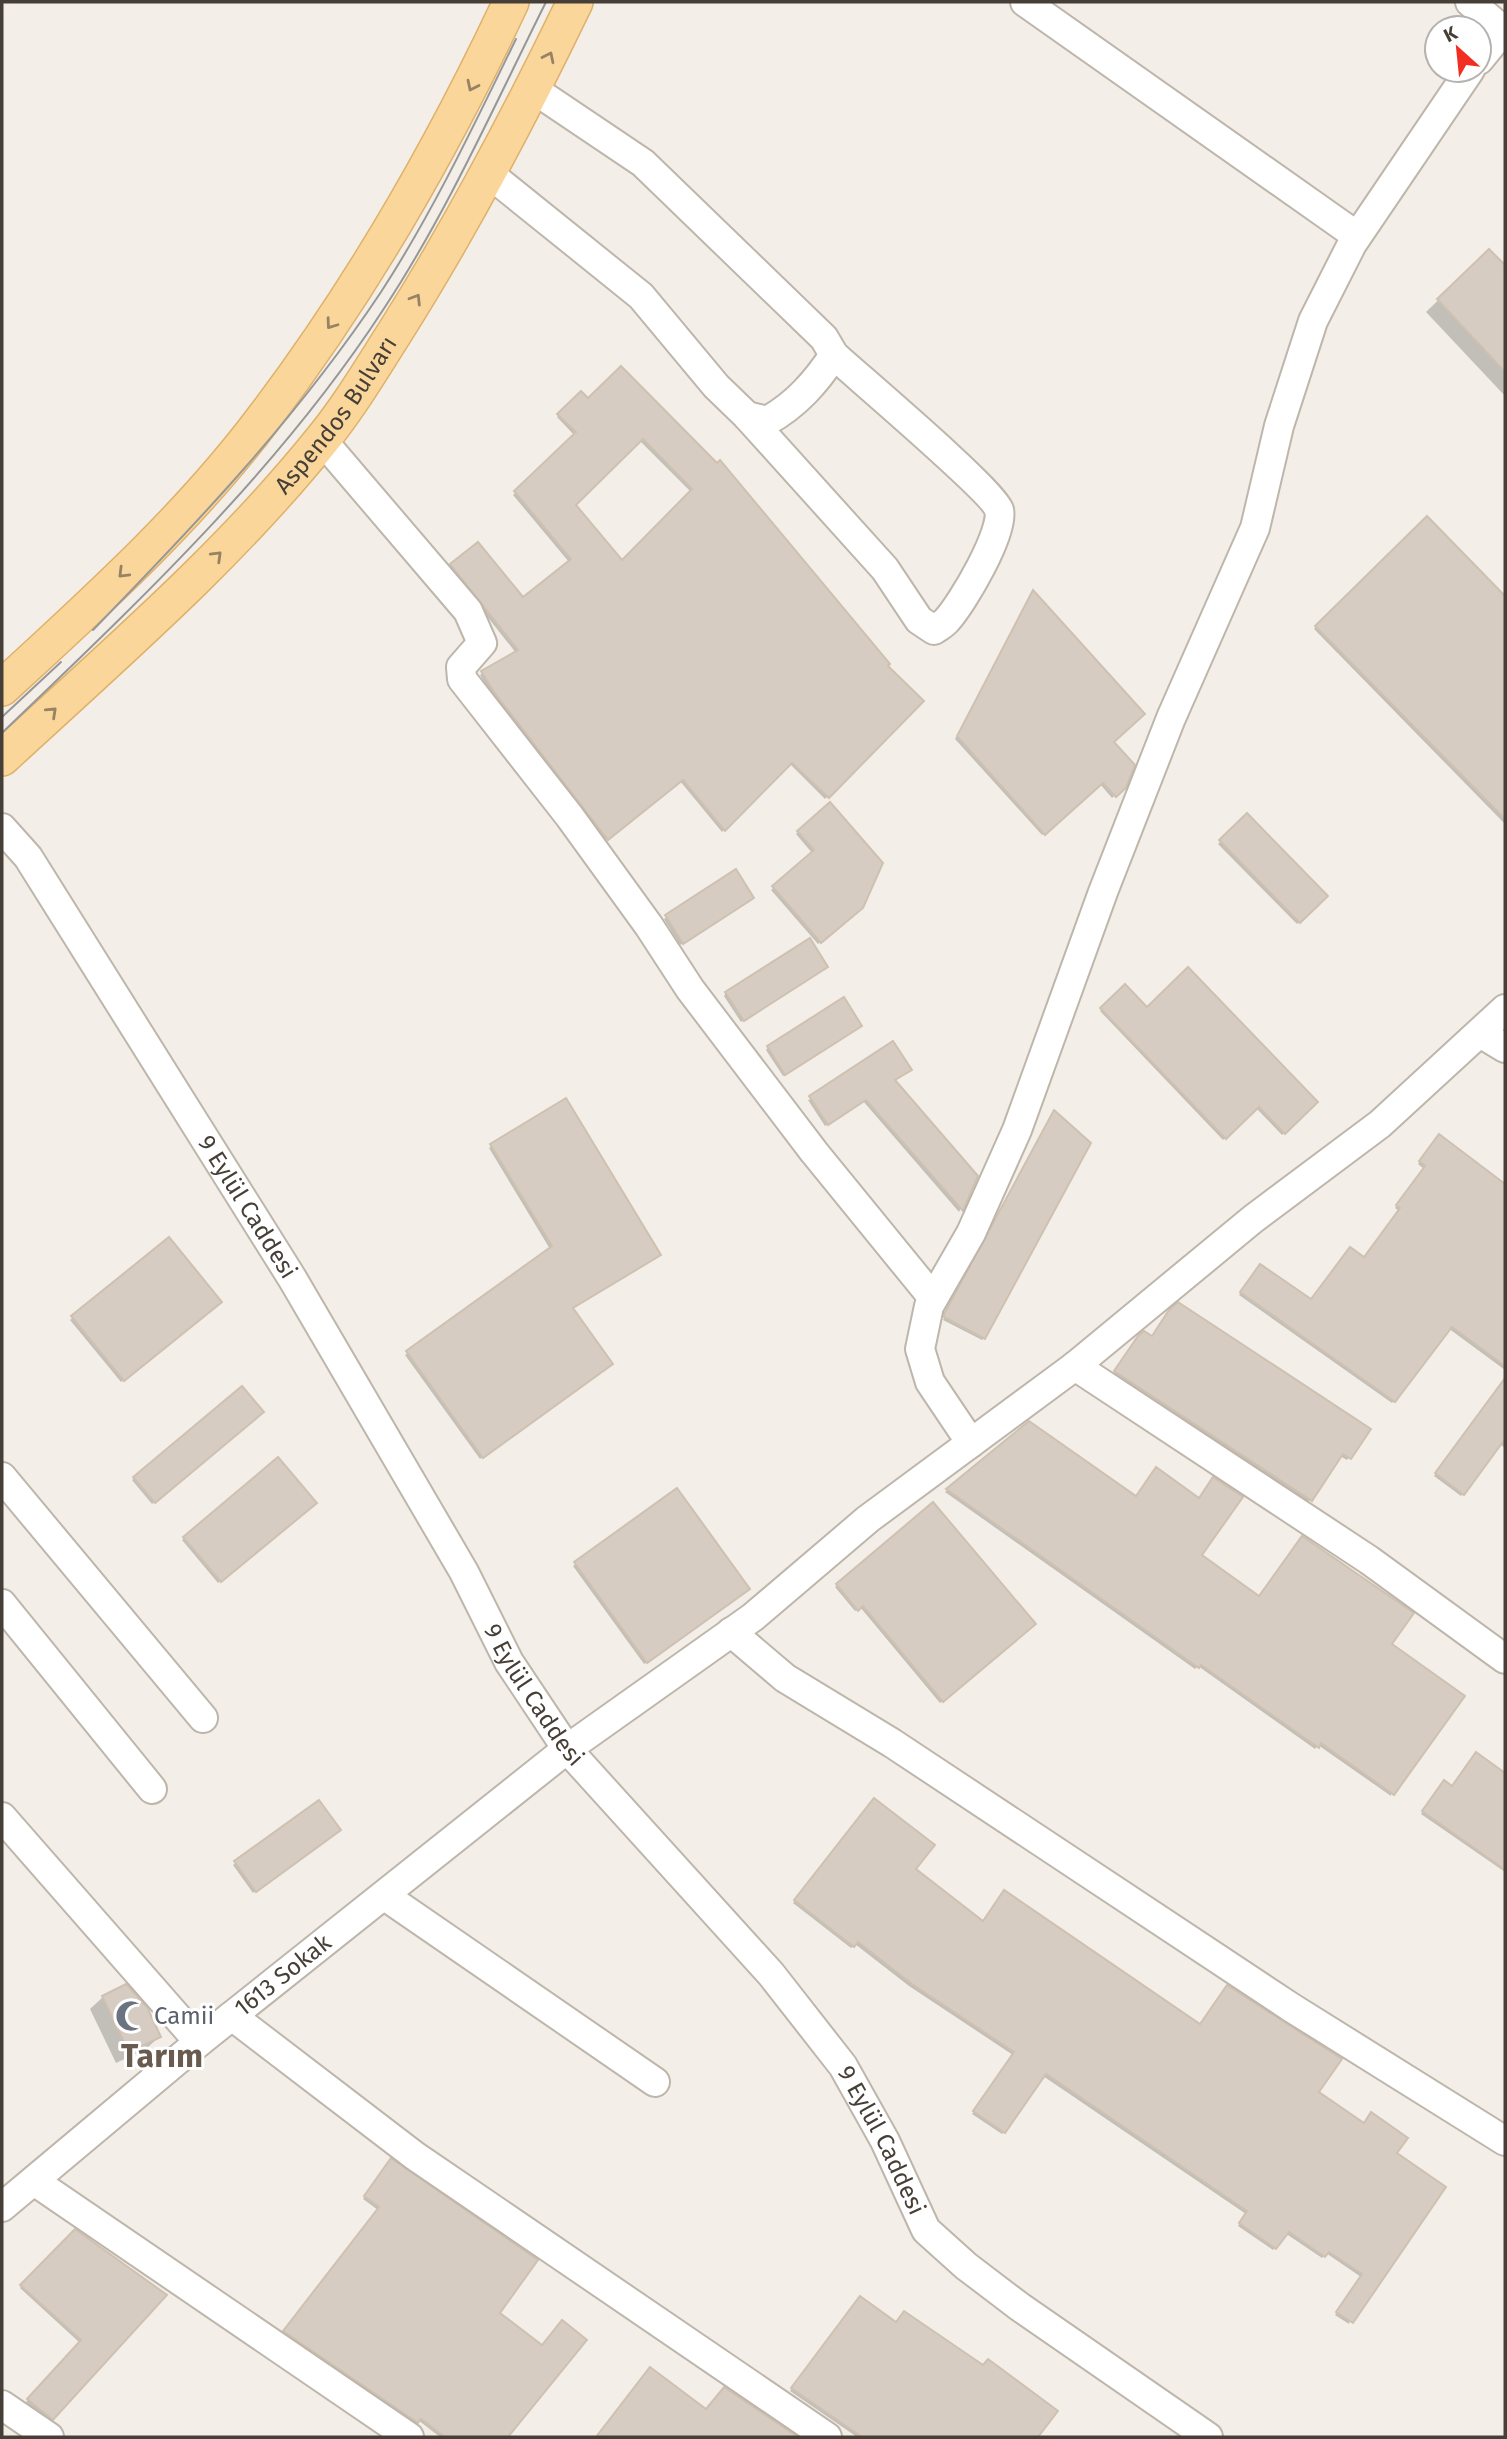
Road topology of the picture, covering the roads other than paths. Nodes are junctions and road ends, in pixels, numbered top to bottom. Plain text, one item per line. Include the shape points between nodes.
1 (511, 2) edge
2 (575, 2) edge
3 (1025, 2) edge
4 (1470, 2) edge
5 (1504, 29) edge
6 (1493, 43) edge
7 (1461, 84) edge
8 (533, 89) junction
9 (487, 172) junction
10 (1357, 236) junction
11 (834, 355) junction
12 (747, 416) junction
13 (322, 440) junction
14 (2, 688) edge
15 (2, 758) edge
16 (2, 828) edge
17 (1505, 1009) edge
18 (1480, 1032) junction
19 (1505, 1048) edge
20 (933, 1298) junction
21 (1075, 1366) junction
22 (971, 1443) junction
23 (2, 1477) edge
24 (2, 1604) edge
25 (731, 1632) junction
26 (1505, 1659) edge
27 (203, 1718) dead end
28 (567, 1749) junction
29 (152, 1789) dead end
30 (2, 1817) edge
31 (385, 1896) junction
32 (232, 2016) junction
33 (199, 2042) junction
34 (655, 2082) dead end
35 (1505, 2141) edge
36 (34, 2180) junction
37 (2, 2207) edge
38 (2, 2405) edge
39 (49, 2437) edge
40 (409, 2437) edge
41 (827, 2437) edge
42 (1208, 2437) edge

1 -> 14 main road via 405,210 262,421 178,519
8 -> 2 main road, Aspendos Bulvarı
3 - 10 street
4 - 5 street
5 - 6 street
7 - 10 street
8 - 9 main road, Aspendos Bulvarı
8 - 11 street via 643,163 824,338
9 - 12 street via 641,296
13 -> 9 main road, Aspendos Bulvarı via 425,284
10 - 20 street via 1313,321 1279,426 1255,528 1171,718 1017,1130 971,1233
11 - 12 street via 786,411 767,421
11 - 12 street via 999,508 1000,525 979,569 946,621 934,630 919,620 885,569
15 -> 13 main road, Aspendos Bulvarı via 234,540
13 - 20 street via 468,611 482,643 461,667 462,679 570,817 690,989 814,1152
16 - 28 street, 9 Eylül Caddesi via 29,857 292,1278 464,1572 509,1662
17 - 18 street, 1613 Sokak
18 - 19 street
18 - 21 street, 1613 Sokak via 1380,1124 1253,1219
20 - 22 street via 920,1349 930,1382
21 - 22 street, 1613 Sokak
21 - 26 street via 1369,1560
22 - 25 street, 1613 Sokak via 868,1519
23 - 27 street
24 - 29 street
25 - 28 street, 1613 Sokak
25 - 35 street via 785,1678 892,1742 1292,2008
28 - 31 street, 1613 Sokak
28 - 42 street, 9 Eylül Caddesi via 771,1974 843,2066 926,2230 1020,2307
30 - 33 street
31 - 32 street, 1613 Sokak
31 - 34 street
32 - 33 street, 1613 Sokak
32 - 41 street via 415,2156
33 - 36 street, 1613 Sokak
36 - 37 street, 1613 Sokak
36 - 40 street
38 - 39 street

